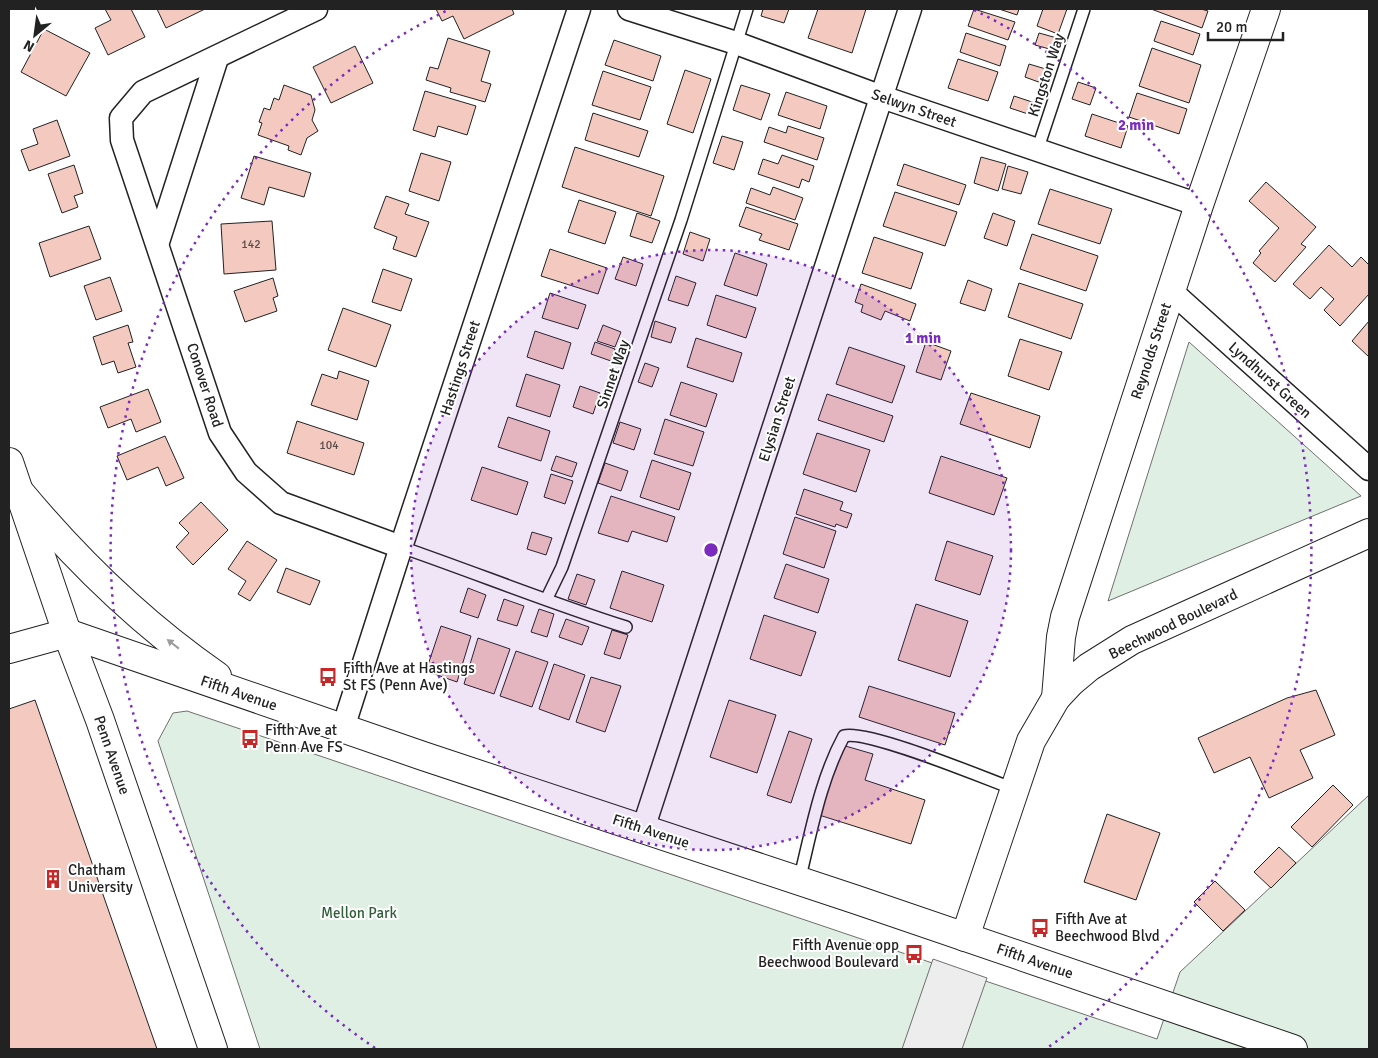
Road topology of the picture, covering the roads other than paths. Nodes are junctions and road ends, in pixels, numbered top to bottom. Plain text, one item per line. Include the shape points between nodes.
1 (316, 9) edge
2 (578, 9) edge
3 (629, 9) edge
4 (747, 9) edge
5 (910, 9) edge
6 (1084, 9) edge
7 (1266, 9) edge
8 (736, 44) junction
9 (217, 58) junction
10 (882, 97) junction
11 (1037, 151) junction
12 (1199, 205) junction
13 (158, 242) junction
14 (1171, 291) junction
15 (9, 462) edge
16 (1369, 469) edge
17 (18, 490) junction
18 (1369, 533) edge
19 (401, 547) junction
20 (546, 598) junction
21 (626, 626) dead end
22 (67, 633) junction
23 (9, 649) edge
24 (241, 693) junction
25 (1056, 698) junction
26 (344, 728) junction
27 (1014, 789) junction
28 (643, 828) junction
29 (800, 881) junction
30 (965, 937) junction
31 (213, 1049) edge
32 (1293, 1049) edge

1 - 9 street, Conover Road
2 - 19 street, Hastings Street
3 - 8 street, Selwyn Street
4 - 8 lane, Sinnet Way
5 - 10 street, Elysian Street
6 - 11 lane, Kingston Way
7 - 12 main road, Reynolds Street
8 - 10 street, Selwyn Street
8 - 20 lane, Sinnet Way via 678,229 562,567
9 - 13 street
9 - 13 street, Conover Road via 143,92 121,118 122,140
10 - 11 street, Selwyn Street
10 - 28 street, Elysian Street
11 - 12 street, Selwyn Street
12 - 14 main road, Reynolds Street
13 - 19 street, Conover Road via 220,433 246,472 281,503
14 - 16 street, Lyndhurst Green
14 - 25 main road, Reynolds Street via 1065,617
15 - 17 main road, Penn Avenue
17 - 22 main road, Penn Avenue
24 -> 17 main road via 194,661 133,610 78,558
18 - 25 main road, Beechwood Boulevard via 1132,640 1089,667
19 - 20 lane
19 - 26 street, Hastings Street
20 - 21 lane via 572,610
22 - 23 main road
22 - 24 main road, Fifth Avenue
22 - 31 main road, Penn Avenue
24 - 26 main road, Fifth Avenue
25 - 27 main road, Beechwood Boulevard via 1031,741
26 - 28 main road, Fifth Avenue
27 - 29 lane via 898,746 852,734 844,736 835,752 813,821
27 - 30 main road, Beechwood Boulevard
28 - 29 main road, Fifth Avenue
29 - 30 main road, Fifth Avenue
30 - 32 main road, Fifth Avenue

